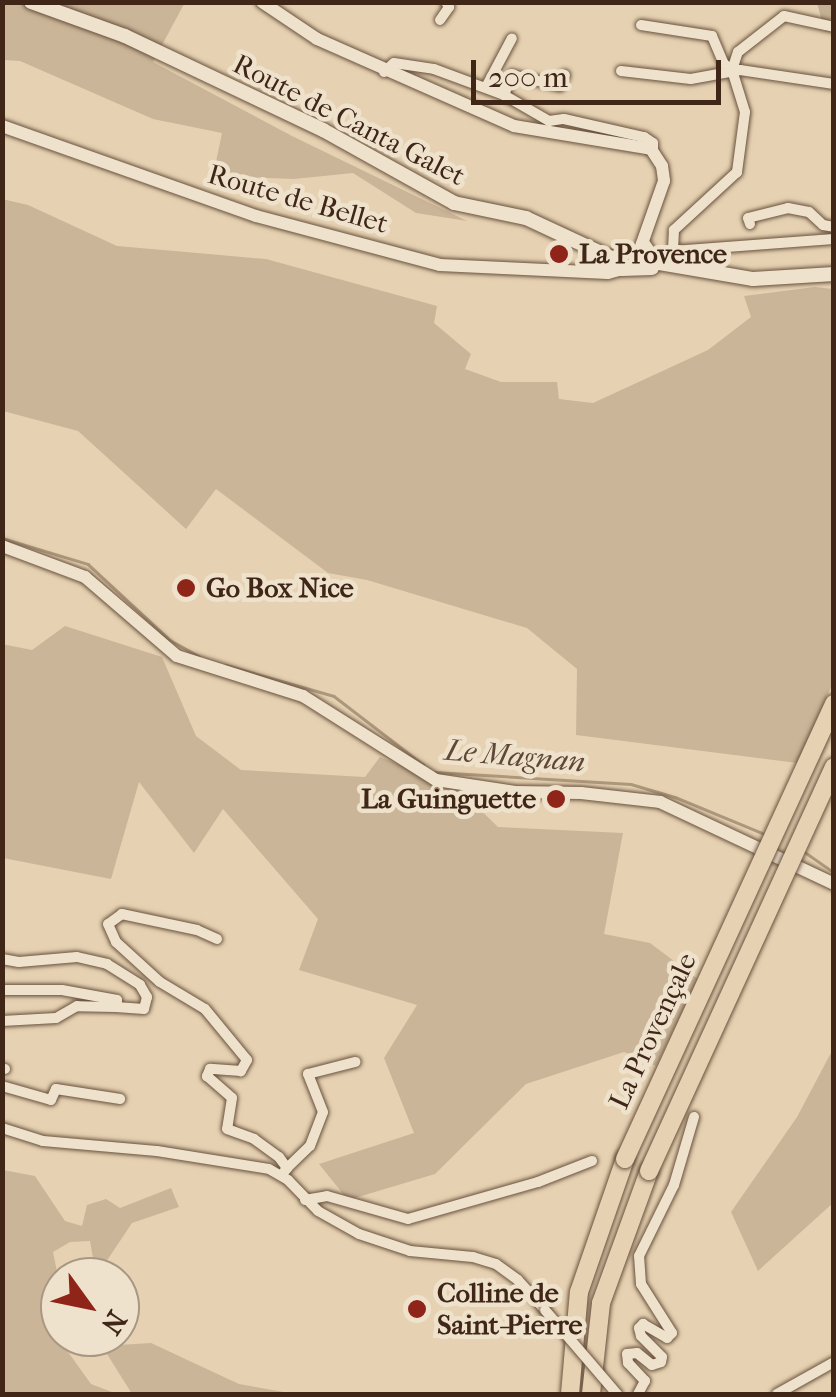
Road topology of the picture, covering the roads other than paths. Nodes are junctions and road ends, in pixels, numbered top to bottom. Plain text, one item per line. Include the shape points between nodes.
1 (31, 2) edge
2 (262, 2) edge
3 (446, 2) edge
4 (440, 20) dead end
5 (641, 24) dead end
6 (834, 27) edge
7 (512, 38) dead end
8 (732, 70) junction
9 (621, 71) dead end
10 (384, 72) junction
11 (565, 74) dead end
12 (834, 84) edge
13 (486, 87) junction
14 (504, 94) junction
15 (2, 126) edge
16 (653, 151) junction
17 (750, 224) dead end
18 (834, 227) edge
19 (834, 239) edge
20 (628, 258) junction
21 (667, 260) junction
22 (834, 274) edge
23 (2, 546) edge
24 (834, 704) edge
25 (834, 766) edge
26 (834, 884) edge
27 (216, 940) dead end
28 (2, 956) edge
29 (2, 990) edge
30 (116, 1007) junction
31 (2, 1022) edge
32 (355, 1062) dead end
33 (2, 1086) edge
34 (120, 1099) dead end
35 (694, 1117) dead end
36 (2, 1128) edge
37 (592, 1160) dead end
38 (284, 1172) junction
39 (306, 1200) junction
40 (834, 1362) edge
41 (570, 1394) edge
42 (591, 1394) edge
43 (618, 1394) edge
44 (638, 1394) edge
45 (777, 1394) edge

1 - 20 main road, Route de Canta Galet via 125,36 323,130 454,203 526,218
2 - 10 street
3 - 4 street
5 - 8 street via 707,33
6 - 8 street via 784,16 738,52
7 - 13 street
8 - 9 street via 691,78
8 - 12 street
8 - 21 street via 745,112 737,172 669,236
10 - 13 street via 399,63
10 - 16 street via 514,126
11 - 14 street via 560,86 512,76
13 - 14 street
14 - 16 street via 549,121 644,137
15 - 20 street, Route de Bellet via 256,216 440,265 588,272
16 - 20 street via 664,181
17 - 18 street via 748,218 788,208
19 - 21 street
20 - 21 main road
20 - 21 main road
21 - 22 main road via 766,280
23 - 26 street via 85,577 170,652 303,696 436,780 660,802
24 - 41 highway, La Provençale, bridge via 624,1159 579,1292
25 - 42 highway, La Provençale, bridge via 649,1171 600,1303
27 - 38 street via 122,914 108,924 116,942 160,982 206,1008 247,1060 240,1071 210,1069 207,1076 232,1098 227,1129 262,1145
28 - 30 street via 18,962 77,956 106,964 148,997 144,1009
29 - 30 street via 90,993 117,1000
30 - 31 street via 77,1006 56,1018
32 - 38 street via 308,1074 322,1112 310,1146
33 - 34 street via 51,1100 56,1089
35 - 44 street via 674,1185 639,1256 642,1284 672,1334 638,1328 662,1357 652,1365 637,1353 626,1354 645,1381
36 - 38 street via 43,1141
37 - 39 street via 408,1219 327,1196
38 - 39 street
39 - 43 street, bridge via 333,1221 394,1248 488,1261 518,1280
40 - 45 street

